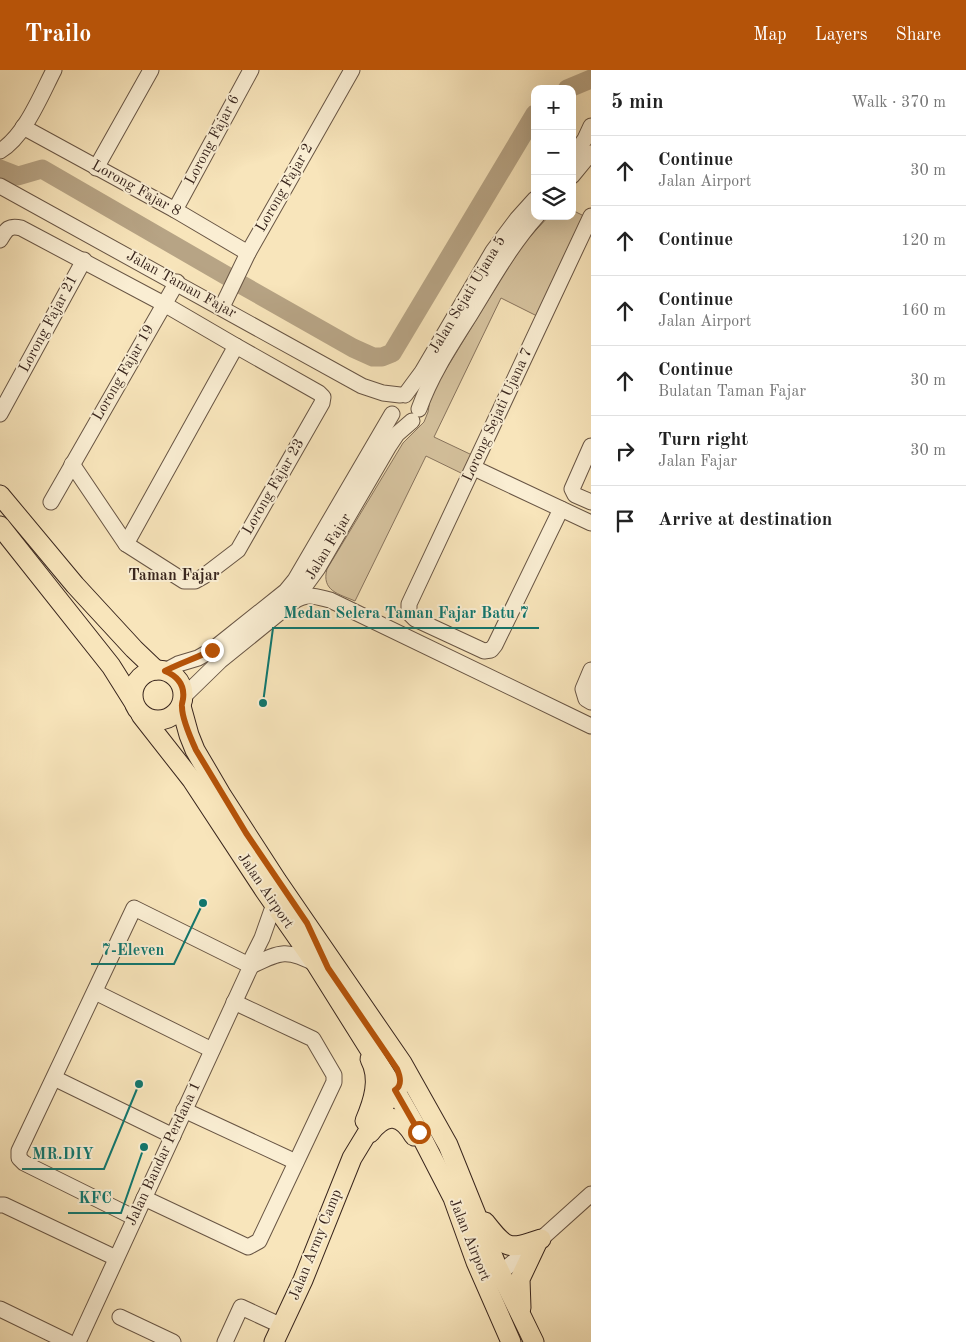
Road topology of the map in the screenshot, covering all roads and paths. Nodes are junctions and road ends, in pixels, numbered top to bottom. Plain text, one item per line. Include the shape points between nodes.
1 (54, 70) edge
2 (151, 70) edge
3 (251, 70) edge
4 (352, 70) edge
5 (591, 126) edge
6 (23, 127) junction
7 (0, 151) edge
8 (576, 152) edge
9 (591, 153) edge
10 (96, 168) junction
11 (573, 175) edge
12 (0, 186) edge
13 (531, 203) edge
14 (175, 210) junction
15 (591, 216) edge
16 (534, 220) edge
17 (0, 240) edge
18 (248, 253) junction
19 (84, 260) junction
20 (177, 282) junction
21 (164, 304) junction
22 (222, 308) junction
23 (236, 346) junction
24 (362, 386) junction
25 (403, 395) junction
26 (392, 412) junction
27 (0, 414) edge
28 (416, 415) junction
29 (591, 446) edge
30 (72, 464) junction
31 (474, 468) junction
32 (0, 495) edge
33 (50, 502) dead end
34 (591, 502) edge
35 (561, 509) junction
36 (591, 523) edge
37 (0, 526) edge
38 (126, 544) junction
39 (318, 568) junction
40 (330, 600) junction
41 (294, 601) junction
42 (161, 670) junction
43 (591, 670) edge
44 (587, 698) edge
45 (182, 701) junction
46 (137, 708) junction
47 (591, 726) edge
48 (274, 904) junction
49 (307, 923) junction
50 (316, 964) junction
51 (251, 966) junction
52 (95, 992) junction
53 (234, 1002) junction
54 (345, 1011) junction
55 (212, 1050) junction
56 (54, 1078) junction
57 (395, 1090) junction
58 (184, 1110) junction
59 (172, 1136) junction
60 (355, 1152) junction
61 (296, 1162) junction
62 (591, 1194) edge
63 (144, 1198) junction
64 (0, 1205) edge
65 (466, 1211) junction
66 (134, 1218) junction
67 (539, 1241) junction
68 (116, 1258) junction
69 (494, 1279) junction
70 (0, 1309) edge
71 (521, 1314) junction
72 (120, 1317) dead end
73 (278, 1334) edge
74 (68, 1342) edge
75 (78, 1342) edge
76 (173, 1342) edge
77 (225, 1342) edge
78 (511, 1342) edge
79 (534, 1342) edge

1 - 6 street
2 - 10 street
3 - 14 street, Lorong Fajar 6
4 - 18 street, Lorong Fajar 2
5 - 8 street
6 - 7 street
6 - 10 street, Lorong Fajar 8
9 - 11 street
10 - 14 street, Lorong Fajar 8
12 - 20 street, Jalan Taman Fajar
13 - 25 street, Jalan Sejati Ujana 5 via 493,251 422,372
14 - 18 street, Lorong Fajar 8
15 - 31 street, Lorong Sejati Ujana 7
16 - 28 street, Jalan Sejati Ujana 5 via 514,244 436,370
17 - 19 street, Lorong Fajar 23 via 13,226
18 - 22 street, Lorong Fajar 2
19 - 21 street, Lorong Fajar 23
19 - 27 street, Lorong Fajar 21
20 - 21 street, Lorong Fajar 19
20 - 22 street, Jalan Taman Fajar
21 - 23 street, Lorong Fajar 23
21 - 30 street, Lorong Fajar 19
22 - 24 street, Jalan Taman Fajar
23 - 38 street
23 - 38 street, Lorong Fajar 23 via 319,393 323,397 322,403 238,550 204,576 184,581
24 - 25 street via 382,393
24 - 26 street
25 - 26 street via 394,401
25 - 28 street via 417,401
26 - 28 street via 398,421 408,423
26 - 42 street, Jalan Fajar via 286,591 212,650
28 - 39 street, Jalan Fajar via 390,446
29 - 34 street via 572,486 575,494
30 - 33 street, Lorong Fajar 19
30 - 38 street
31 - 35 street
31 - 35 street, Lorong Sejati Ujana 7 via 409,604 409,613 415,619 484,651 491,650
32 - 42 main road via 74,585 134,649
35 - 36 street
37 - 46 main road, Jalan Airport via 111,666
39 - 40 street via 320,586
39 - 41 street, Jalan Fajar
40 - 41 street via 311,595
40 - 47 street
41 - 45 street, Jalan Fajar via 220,661
42 - 45 main road via 179,680
42 - 46 main road via 148,672 135,684 132,692
43 - 44 street via 584,684
45 - 46 main road via 174,715 163,720 152,720
45 - 49 main road, Jalan Airport via 189,735 199,756
46 - 48 main road, Jalan Airport via 192,780
48 - 50 main road, Jalan Airport
48 - 51 street, Jalan Bandar Perdana 1
49 - 57 main road via 328,968 400,1074 400,1083
49 - 65 main road, Jalan Airport via 402,1062 448,1145
50 - 51 street via 304,957 279,953
50 - 54 main road, Jalan Airport
51 - 52 street via 134,908
51 - 53 street, Jalan Bandar Perdana 1
52 - 55 street
52 - 56 street
53 - 55 street, Jalan Bandar Perdana 1
53 - 61 street via 312,1039 334,1075 334,1082
54 - 57 main road, Jalan Airport
54 - 60 main road via 348,1024 372,1062 376,1079
55 - 58 street, Jalan Bandar Perdana 1
56 - 59 street
56 - 66 street via 19,1151 19,1158
57 - 60 main road
57 - 65 main road, Jalan Airport via 453,1198
58 - 59 street, Jalan Bandar Perdana 1
58 - 61 street
59 - 63 street, Jalan Bandar Perdana 1
60 - 65 main road via 382,1120 404,1122
60 - 73 main road, Jalan Army Camp
61 - 63 street via 258,1241 248,1246
62 - 67 street
63 - 66 street, Jalan Bandar Perdana 1
64 - 68 street
65 - 67 main road via 504,1244 519,1246
65 - 69 main road, Jalan Airport via 476,1262
66 - 68 street, Jalan Bandar Perdana 1
67 - 69 street
67 - 71 main road via 520,1279
68 - 75 street, Jalan Bandar Perdana 1
69 - 71 main road, Jalan Airport
69 - 78 main road, Jalan Airport
70 - 74 street
71 - 79 main road, Jalan Airport
72 - 76 street
73 - 77 street via 241,1307

